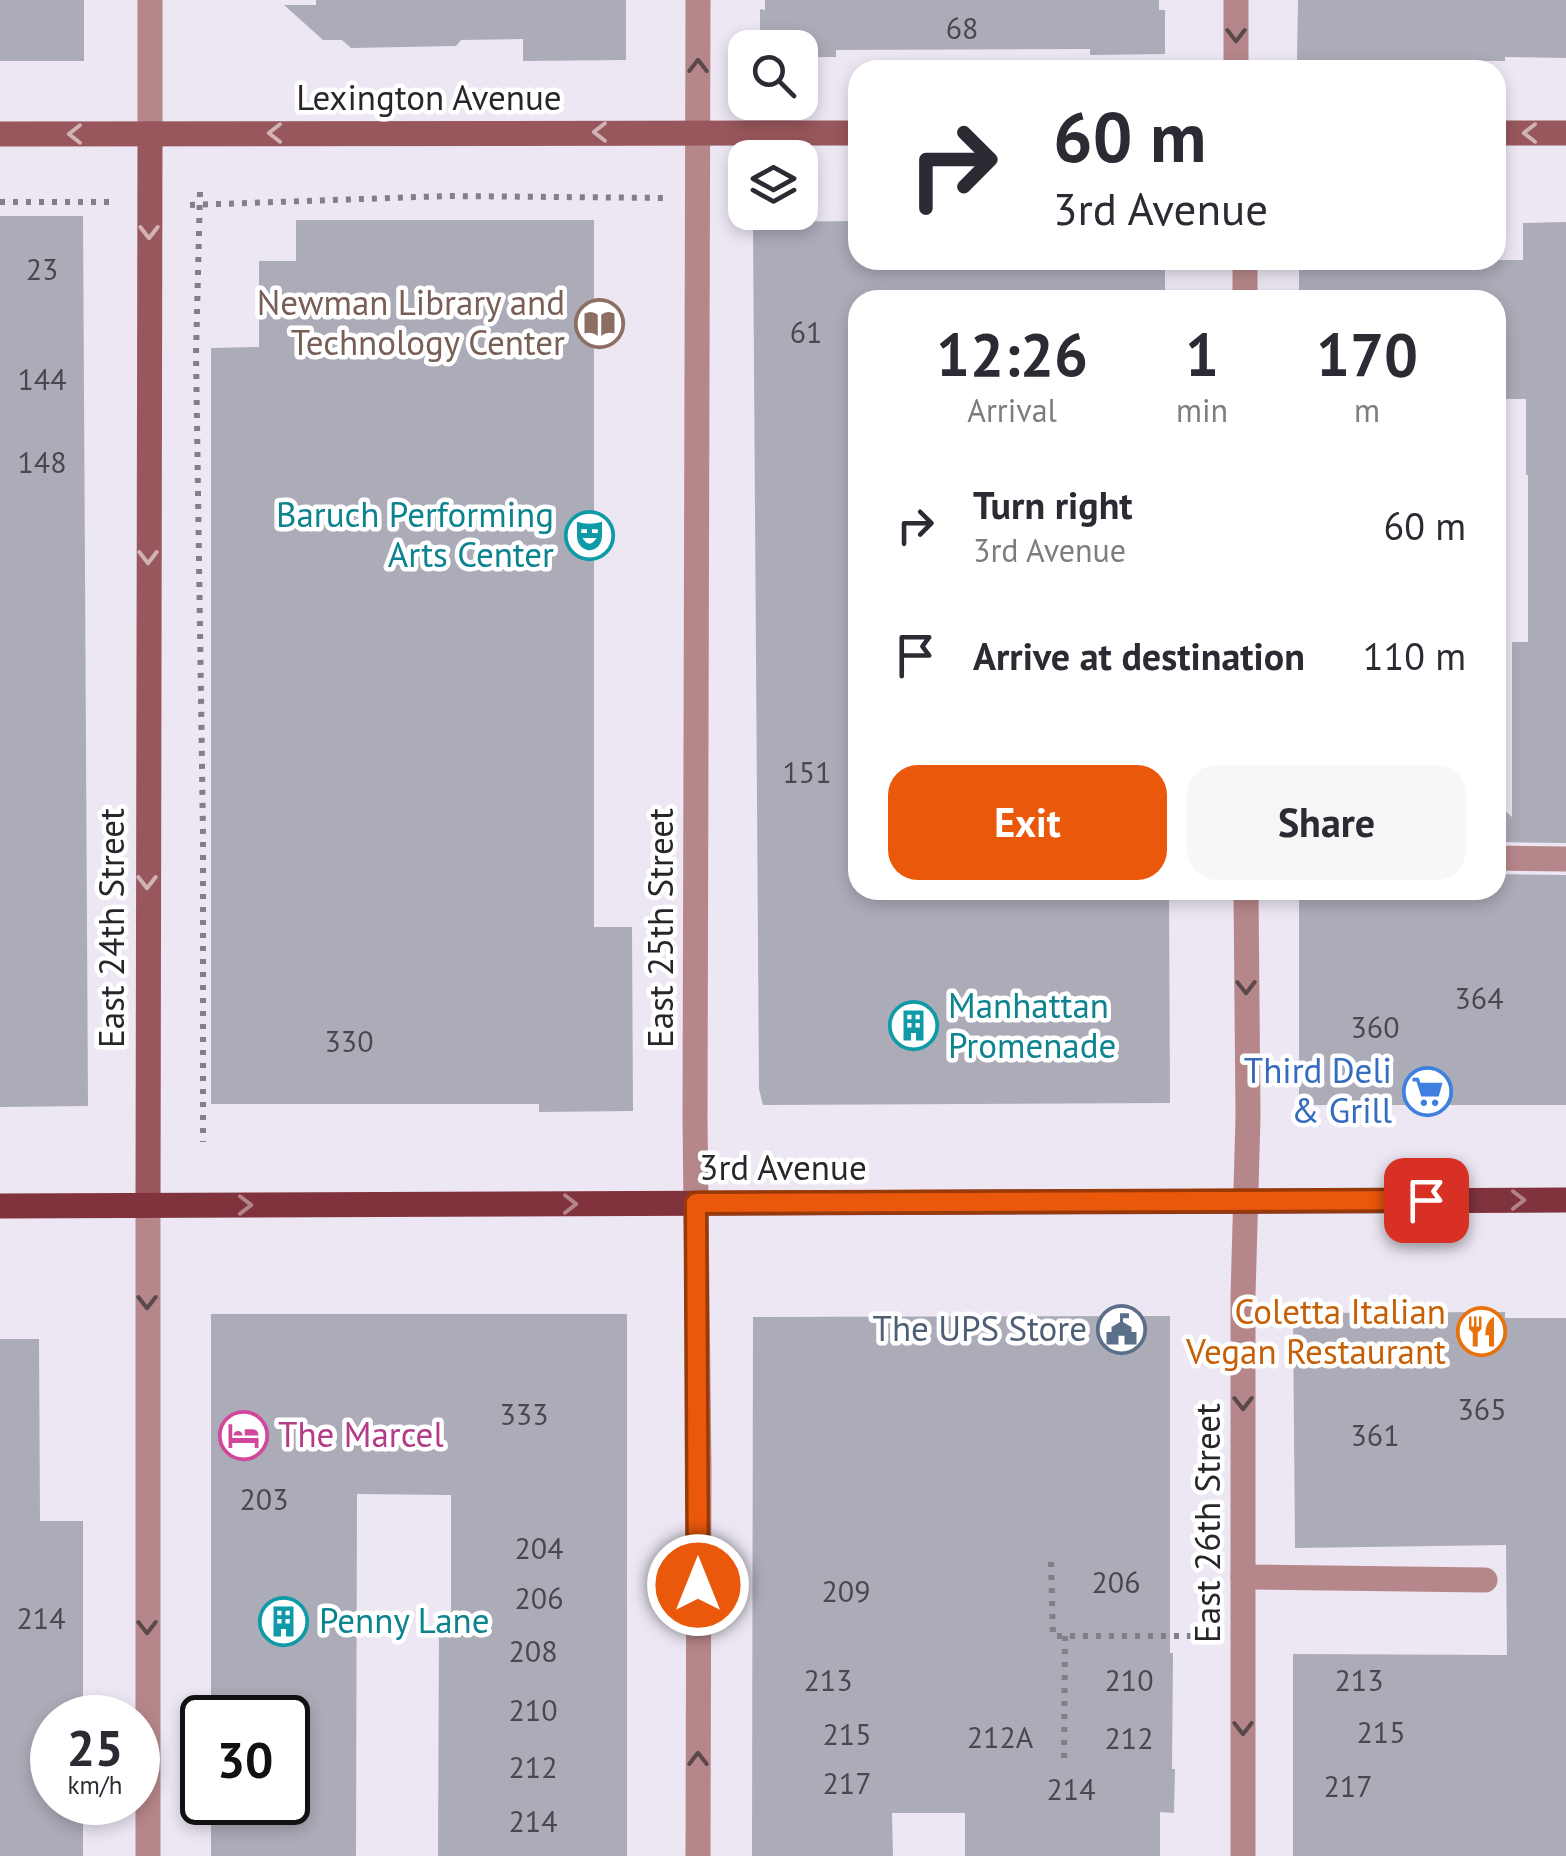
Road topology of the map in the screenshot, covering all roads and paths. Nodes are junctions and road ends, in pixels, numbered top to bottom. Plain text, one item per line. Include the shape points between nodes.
1 (150, 0) edge
2 (698, 0) edge
3 (1236, 0) edge
4 (1236, 60) edge
5 (698, 132) junction
6 (848, 133) edge
7 (1506, 133) edge
8 (1566, 133) edge
9 (0, 134) edge
10 (150, 134) junction
11 (200, 192) dead end
12 (697, 198) junction
13 (0, 202) edge
14 (113, 202) dead end
15 (190, 205) dead end
16 (200, 205) junction
17 (1506, 858) edge
18 (1566, 859) edge
19 (1246, 900) edge
20 (203, 1142) dead end
21 (1566, 1200) edge
22 (1246, 1201) junction
23 (696, 1203) junction
24 (148, 1205) junction
25 (0, 1206) edge
26 (1051, 1562) dead end
27 (1242, 1578) junction
28 (1485, 1580) dead end
29 (1065, 1636) junction
30 (1171, 1636) dead end
31 (1064, 1758) dead end
32 (148, 1856) edge
33 (698, 1856) edge
34 (1243, 1856) edge

1 - 10 street, East 24th Street
5 -> 2 street, East 25th Street
3 -> 4 street
5 - 6 main road, Lexington Avenue
5 -> 10 main road, Lexington Avenue
5 - 12 street, East 25th Street
8 -> 7 main road
10 -> 9 main road, Lexington Avenue
10 -> 24 main road, East 24th Street
11 - 16 path
12 - 16 path via 448,196
12 - 23 street, East 25th Street
13 - 14 path
15 - 16 path
16 - 20 path
17 - 18 street
19 -> 22 street, East 26th Street
22 -> 21 main road, 3rd Avenue
22 - 23 main road, 3rd Avenue
22 -> 27 street, East 26th Street
24 -> 23 main road, 3rd Avenue
33 -> 23 street, East 25th Street
24 - 25 main road, 3rd Avenue
24 -> 32 street, East 24th Street
26 - 29 path via 1053,1636
27 - 28 street
27 -> 34 street, East 26th Street
29 - 30 path
29 - 31 path

